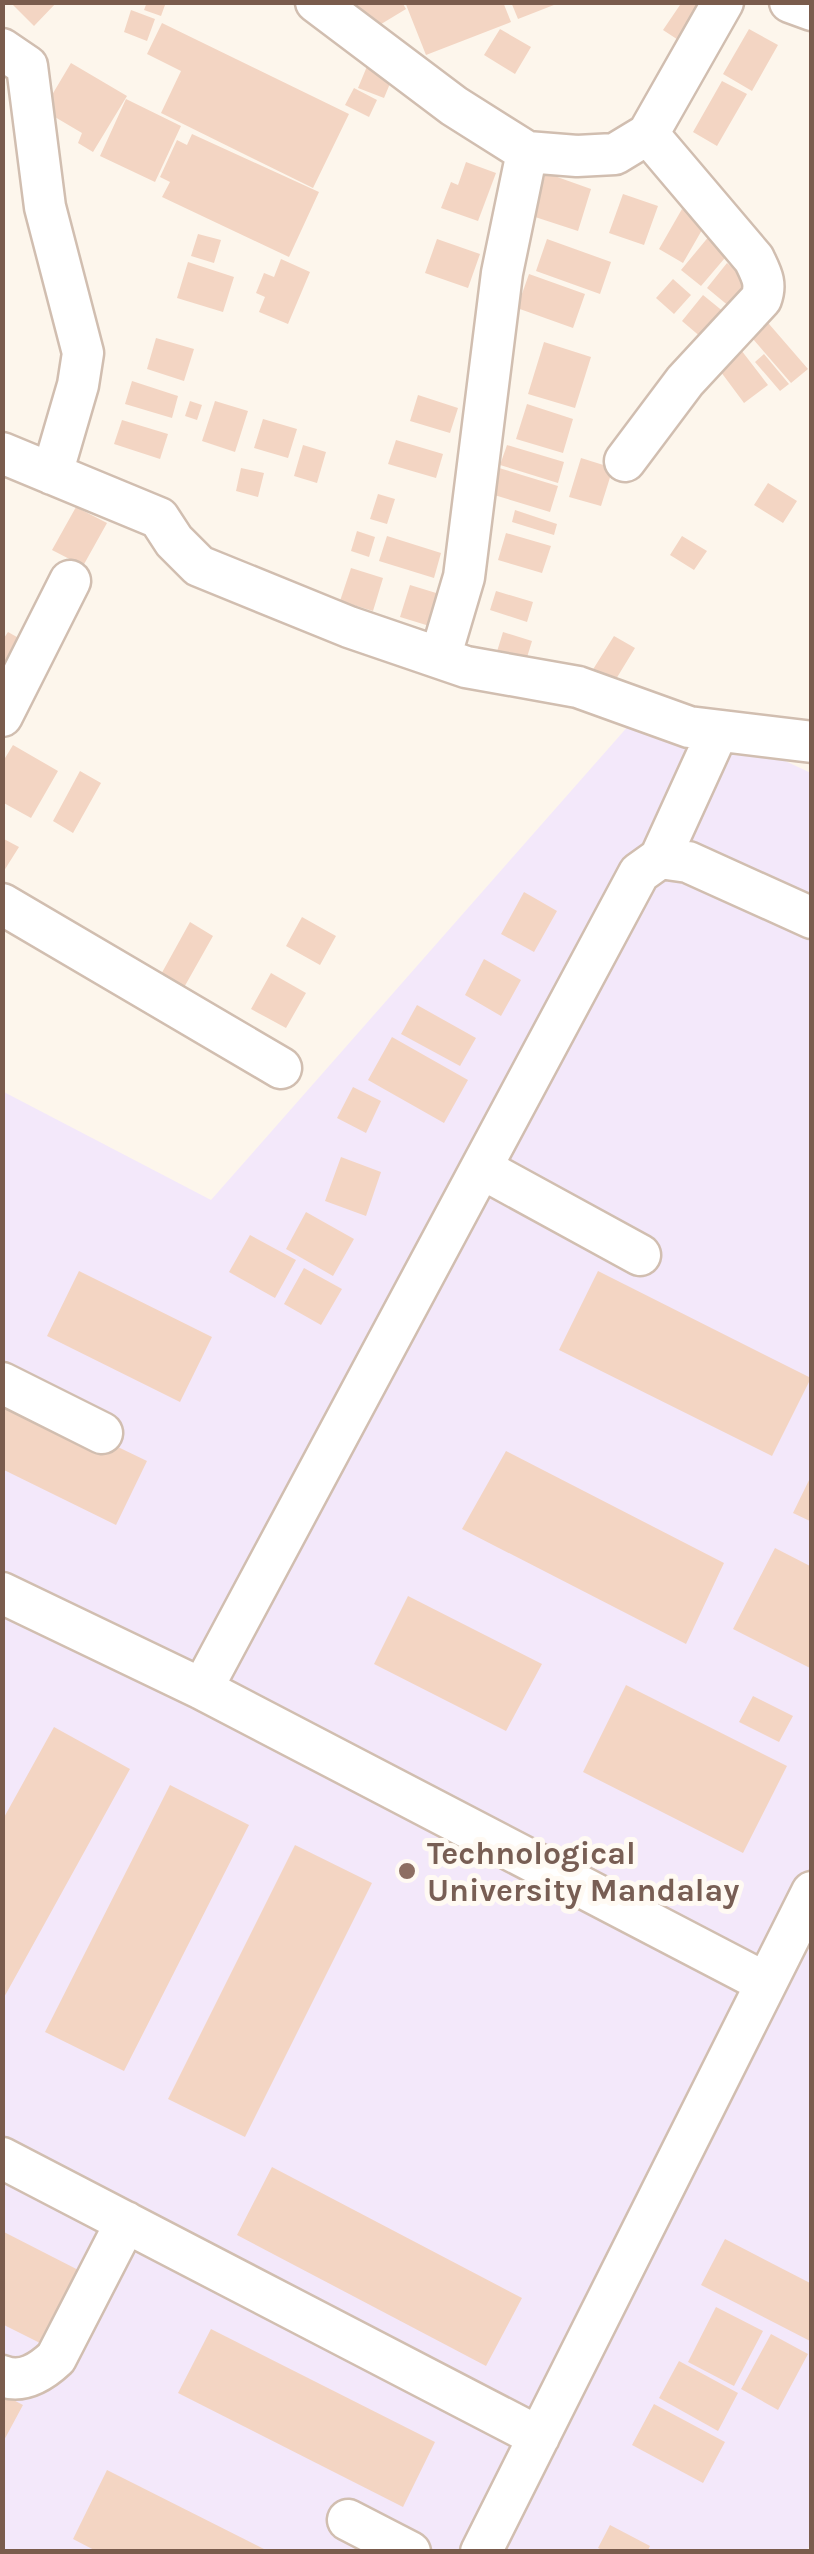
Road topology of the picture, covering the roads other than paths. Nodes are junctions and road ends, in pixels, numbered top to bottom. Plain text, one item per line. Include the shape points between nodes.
1 (316, 2) edge
2 (723, 2) edge
3 (790, 2) edge
4 (812, 10) edge
5 (2, 50) edge
6 (648, 134) junction
7 (528, 152) junction
8 (4, 458) edge
9 (625, 461) dead end
10 (52, 474) junction
11 (70, 581) dead end
12 (440, 658) junction
13 (2, 716) edge
14 (718, 731) junction
15 (812, 742) edge
16 (660, 858) junction
17 (2, 904) edge
18 (812, 918) edge
19 (281, 1068) dead end
20 (482, 1168) junction
21 (640, 1255) dead end
22 (2, 1382) edge
23 (102, 1433) dead end
24 (4, 1597) edge
25 (202, 1689) junction
26 (812, 1892) edge
27 (764, 1982) junction
28 (2, 2158) edge
29 (126, 2222) junction
30 (2, 2376) edge
31 (539, 2438) junction
32 (344, 2524) edge
33 (410, 2552) edge
34 (481, 2552) edge

1 - 7 street via 454,106
2 - 6 street
3 - 4 street
5 - 10 street via 27,66 45,207 84,353
6 - 7 street via 614,154
6 - 9 street via 754,260 764,291
7 - 12 street via 499,291 464,576
8 - 10 street
10 - 12 street via 160,518 198,566
11 - 13 street
12 - 14 street via 578,687
14 - 15 street
14 - 16 street
16 - 18 street via 688,862
16 - 20 street via 639,873
17 - 19 street
20 - 21 street
20 - 25 street
22 - 23 street
24 - 25 street
25 - 27 street
26 - 27 street
27 - 31 street
28 - 29 street
29 - 30 street via 56,2358 39,2374
29 - 31 street
31 - 34 street
32 - 33 street

